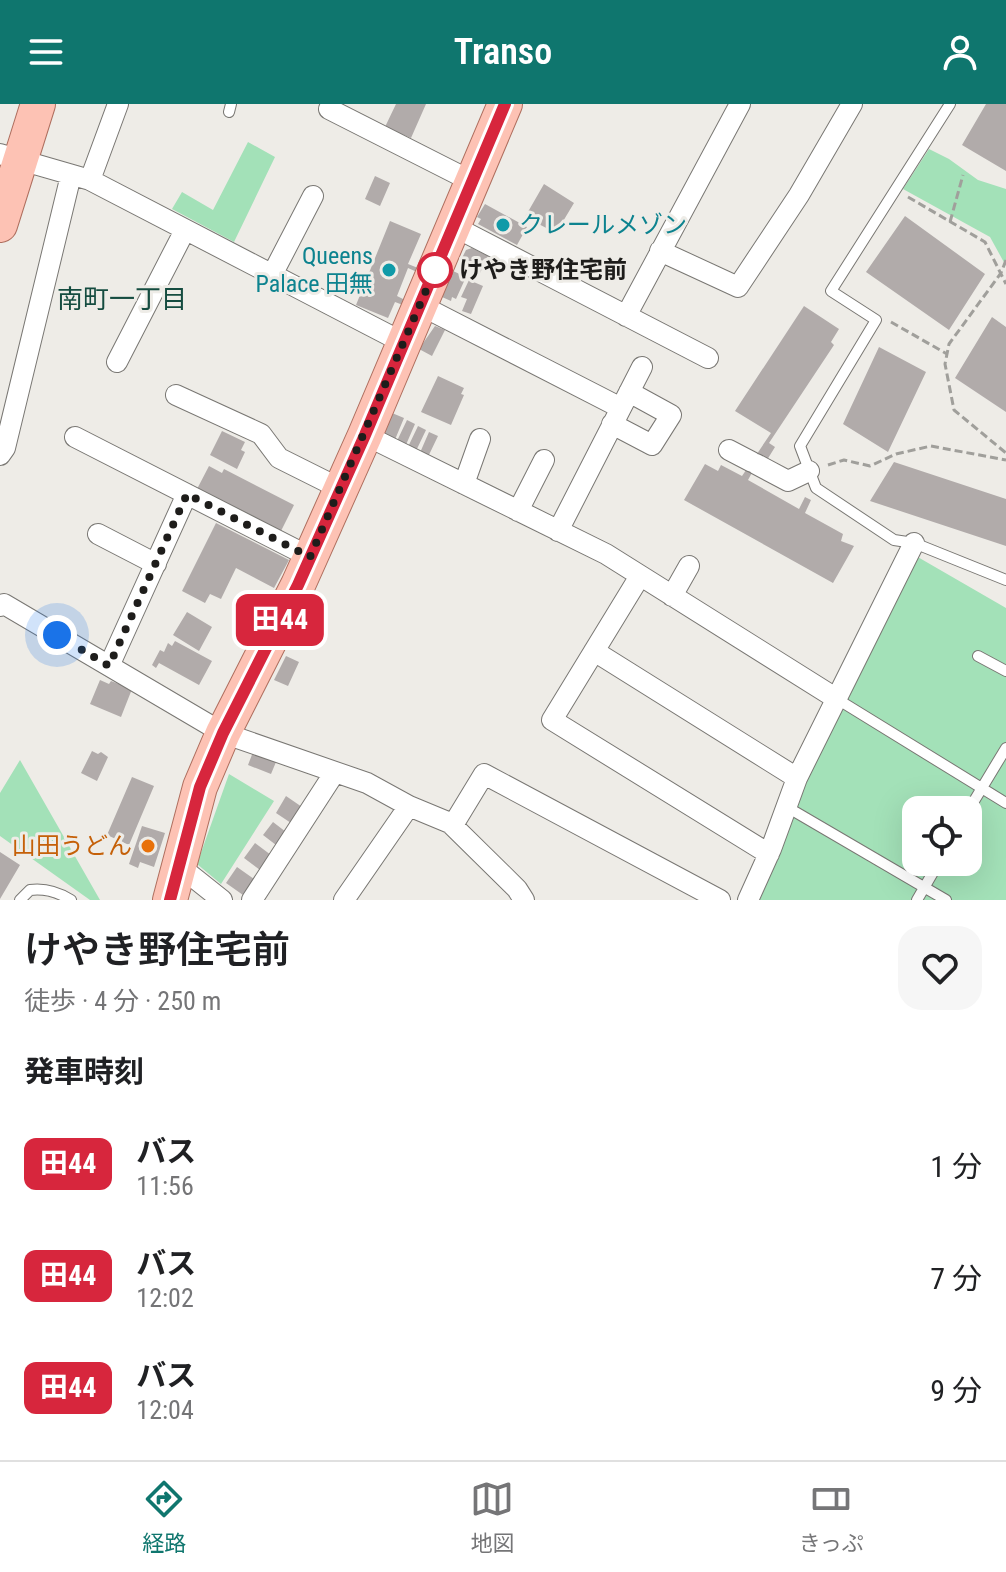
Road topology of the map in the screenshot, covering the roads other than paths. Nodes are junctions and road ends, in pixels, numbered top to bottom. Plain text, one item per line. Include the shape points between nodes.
1 (38, 104) edge
2 (118, 104) edge
3 (505, 104) edge
4 (740, 104) edge
5 (852, 104) edge
6 (950, 104) edge
7 (327, 113) edge
8 (10, 157) edge
9 (81, 178) junction
10 (473, 182) junction
11 (313, 196) dead end
12 (0, 225) edge
13 (453, 226) junction
14 (185, 230) junction
15 (660, 251) junction
16 (272, 275) junction
17 (420, 305) junction
18 (626, 316) junction
19 (404, 343) junction
20 (708, 358) dead end
21 (117, 362) dead end
22 (642, 367) dead end
23 (176, 395) dead end
24 (621, 408) junction
25 (365, 435) junction
26 (75, 437) dead end
27 (480, 439) dead end
28 (729, 450) dead end
29 (0, 455) edge
30 (544, 460) dead end
31 (809, 471) junction
32 (464, 484) junction
33 (341, 489) junction
34 (187, 494) junction
35 (518, 511) junction
36 (558, 531) junction
37 (98, 534) dead end
38 (914, 543) junction
39 (310, 557) junction
40 (156, 564) junction
41 (689, 566) dead end
42 (640, 576) junction
43 (1006, 580) edge
44 (672, 596) junction
45 (0, 606) edge
46 (594, 651) junction
47 (978, 656) dead end
48 (109, 666) junction
49 (1006, 671) edge
50 (837, 699) junction
51 (223, 733) junction
52 (1006, 748) edge
53 (335, 772) junction
54 (797, 778) junction
55 (981, 788) junction
56 (976, 796) edge
57 (1006, 803) edge
58 (409, 806) junction
59 (792, 810) dead end
60 (453, 825) junction
61 (769, 854) junction
62 (178, 865) junction
63 (931, 876) edge
64 (924, 887) junction
65 (20, 900) edge
66 (71, 900) edge
67 (170, 900) edge
68 (222, 900) edge
69 (252, 900) edge
70 (344, 900) edge
71 (524, 900) edge
72 (720, 900) edge
73 (748, 900) edge
74 (917, 900) edge
75 (946, 900) edge

1 - 8 main road
2 - 9 street
3 - 10 main road
4 - 15 street
5 - 15 street via 738,287
6 - 31 lane via 831,291 876,320 800,446
7 - 10 street
8 - 9 street
8 - 12 main road
9 - 14 street
9 - 29 street
10 - 13 main road
11 - 16 street
13 - 17 main road
13 - 18 street
14 - 16 street
14 - 21 street
15 - 18 street
16 - 19 street
17 - 19 main road
17 - 24 street via 583,378
18 - 20 street
19 - 25 main road
22 - 24 street
23 - 33 street via 204,398 261,434 279,458
24 - 36 street
25 - 32 street
25 - 33 main road
26 - 34 street
27 - 32 street
28 - 31 street via 788,481
30 - 35 street
31 - 38 lane via 816,488 894,540
32 - 35 street
33 - 39 main road
34 - 39 street
34 - 40 street
35 - 36 street
36 - 42 street
37 - 40 street
38 - 43 lane
38 - 50 street
39 - 51 main road
40 - 48 street
41 - 44 street
42 - 44 street
42 - 46 street
44 - 50 street
45 - 48 street
46 - 54 street
46 - 61 street via 552,720
47 - 49 lane
48 - 51 street
50 - 54 street
50 - 55 lane
51 - 53 street
51 - 62 main road via 200,787
52 - 55 lane
53 - 58 street
53 - 69 street
54 - 61 street
55 - 56 lane
55 - 57 lane
58 - 60 street
58 - 70 street
59 - 64 lane
60 - 71 street
60 - 72 street via 484,774
61 - 73 street
62 - 67 main road
62 - 68 street
63 - 64 lane
64 - 74 lane
64 - 75 lane
65 - 66 lane via 39,889

